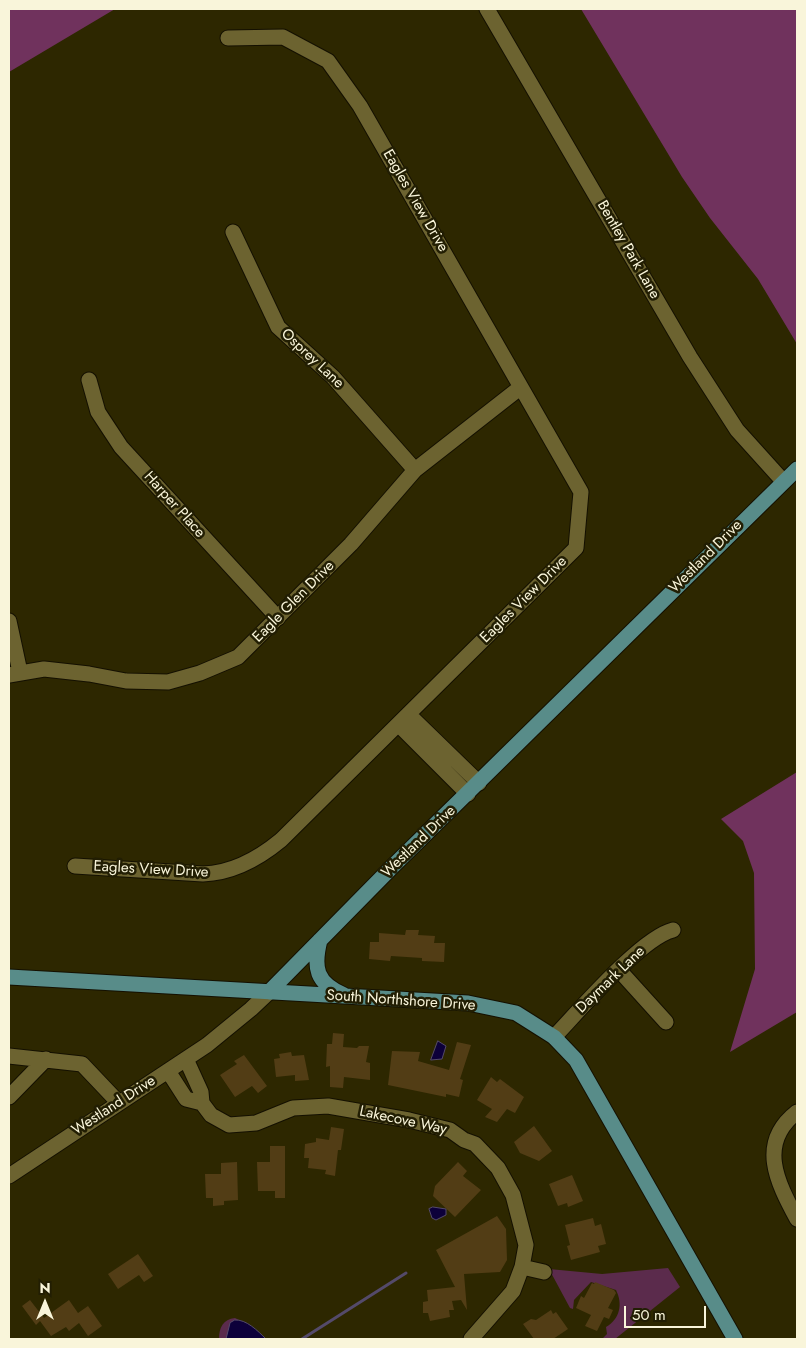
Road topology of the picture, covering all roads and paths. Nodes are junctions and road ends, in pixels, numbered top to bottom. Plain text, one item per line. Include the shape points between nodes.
1 (486, 9) edge
2 (228, 38) dead end
3 (232, 232) dead end
4 (89, 380) dead end
5 (521, 386) junction
6 (797, 468) edge
7 (415, 470) junction
8 (783, 481) junction
9 (278, 618) junction
10 (9, 620) edge
11 (14, 673) edge
12 (404, 720) junction
13 (479, 783) junction
14 (468, 794) junction
15 (75, 866) dead end
16 (674, 930) dead end
17 (321, 940) junction
18 (619, 970) junction
19 (9, 977) edge
20 (269, 992) junction
21 (348, 997) junction
22 (666, 1022) dead end
23 (554, 1037) junction
24 (9, 1056) edge
25 (46, 1059) junction
26 (186, 1059) junction
27 (168, 1071) junction
28 (9, 1098) edge
29 (118, 1102) junction
30 (202, 1103) junction
31 (797, 1112) edge
32 (9, 1176) edge
33 (797, 1220) edge
34 (522, 1267) junction
35 (544, 1272) dead end
36 (470, 1339) edge
37 (735, 1339) edge

1 - 8 street, Bentley Park Lane via 690,357 737,430
2 - 5 street, Eagles View Drive via 283,37 328,61 360,106
3 - 7 street, Osprey Lane via 278,327 333,376
4 - 9 street, Harper Place via 98,412 121,447
5 - 7 street, Eagle Glen Drive
5 - 12 street, Eagles View Drive via 581,492 576,548
6 - 8 main road, Westland Drive
7 - 9 street, Eagle Glen Drive via 351,544
8 - 13 main road, Westland Drive
9 - 11 street, Eagle Glen Drive via 238,657 168,682 126,682 53,670
10 - 11 street
12 - 13 street
12 - 14 street
12 - 15 street, Eagles View Drive via 281,840 254,860 223,872 203,874
13 - 14 main road, Westland Drive
14 - 17 main road, Westland Drive
16 - 18 street, Daymark Lane via 662,933
17 - 20 main road, Westland Drive
17 - 21 main road via 316,959 320,978 336,992
18 - 22 street
18 - 23 street, Daymark Lane
19 - 20 main road, South Northshore Drive
20 - 21 main road, South Northshore Drive
20 - 26 street, Westland Drive via 252,1009
21 - 23 main road, South Northshore Drive via 468,1003 516,1013
23 - 37 main road, South Northshore Drive via 576,1060 594,1089
24 - 25 street
25 - 28 street
25 - 29 street via 82,1064
26 - 27 street, Westland Drive
26 - 30 street via 201,1092
27 - 29 street, Westland Drive
27 - 30 street, Lakecove Way via 186,1099
29 - 32 street, Westland Drive
30 - 34 street, Lakecove Way via 211,1115 229,1125 256,1123 293,1108 315,1105 450,1130 475,1144 498,1168 514,1195 526,1245
31 - 33 street via 776,1134 773,1164
34 - 35 street
34 - 36 street, Lakecove Way via 513,1291

